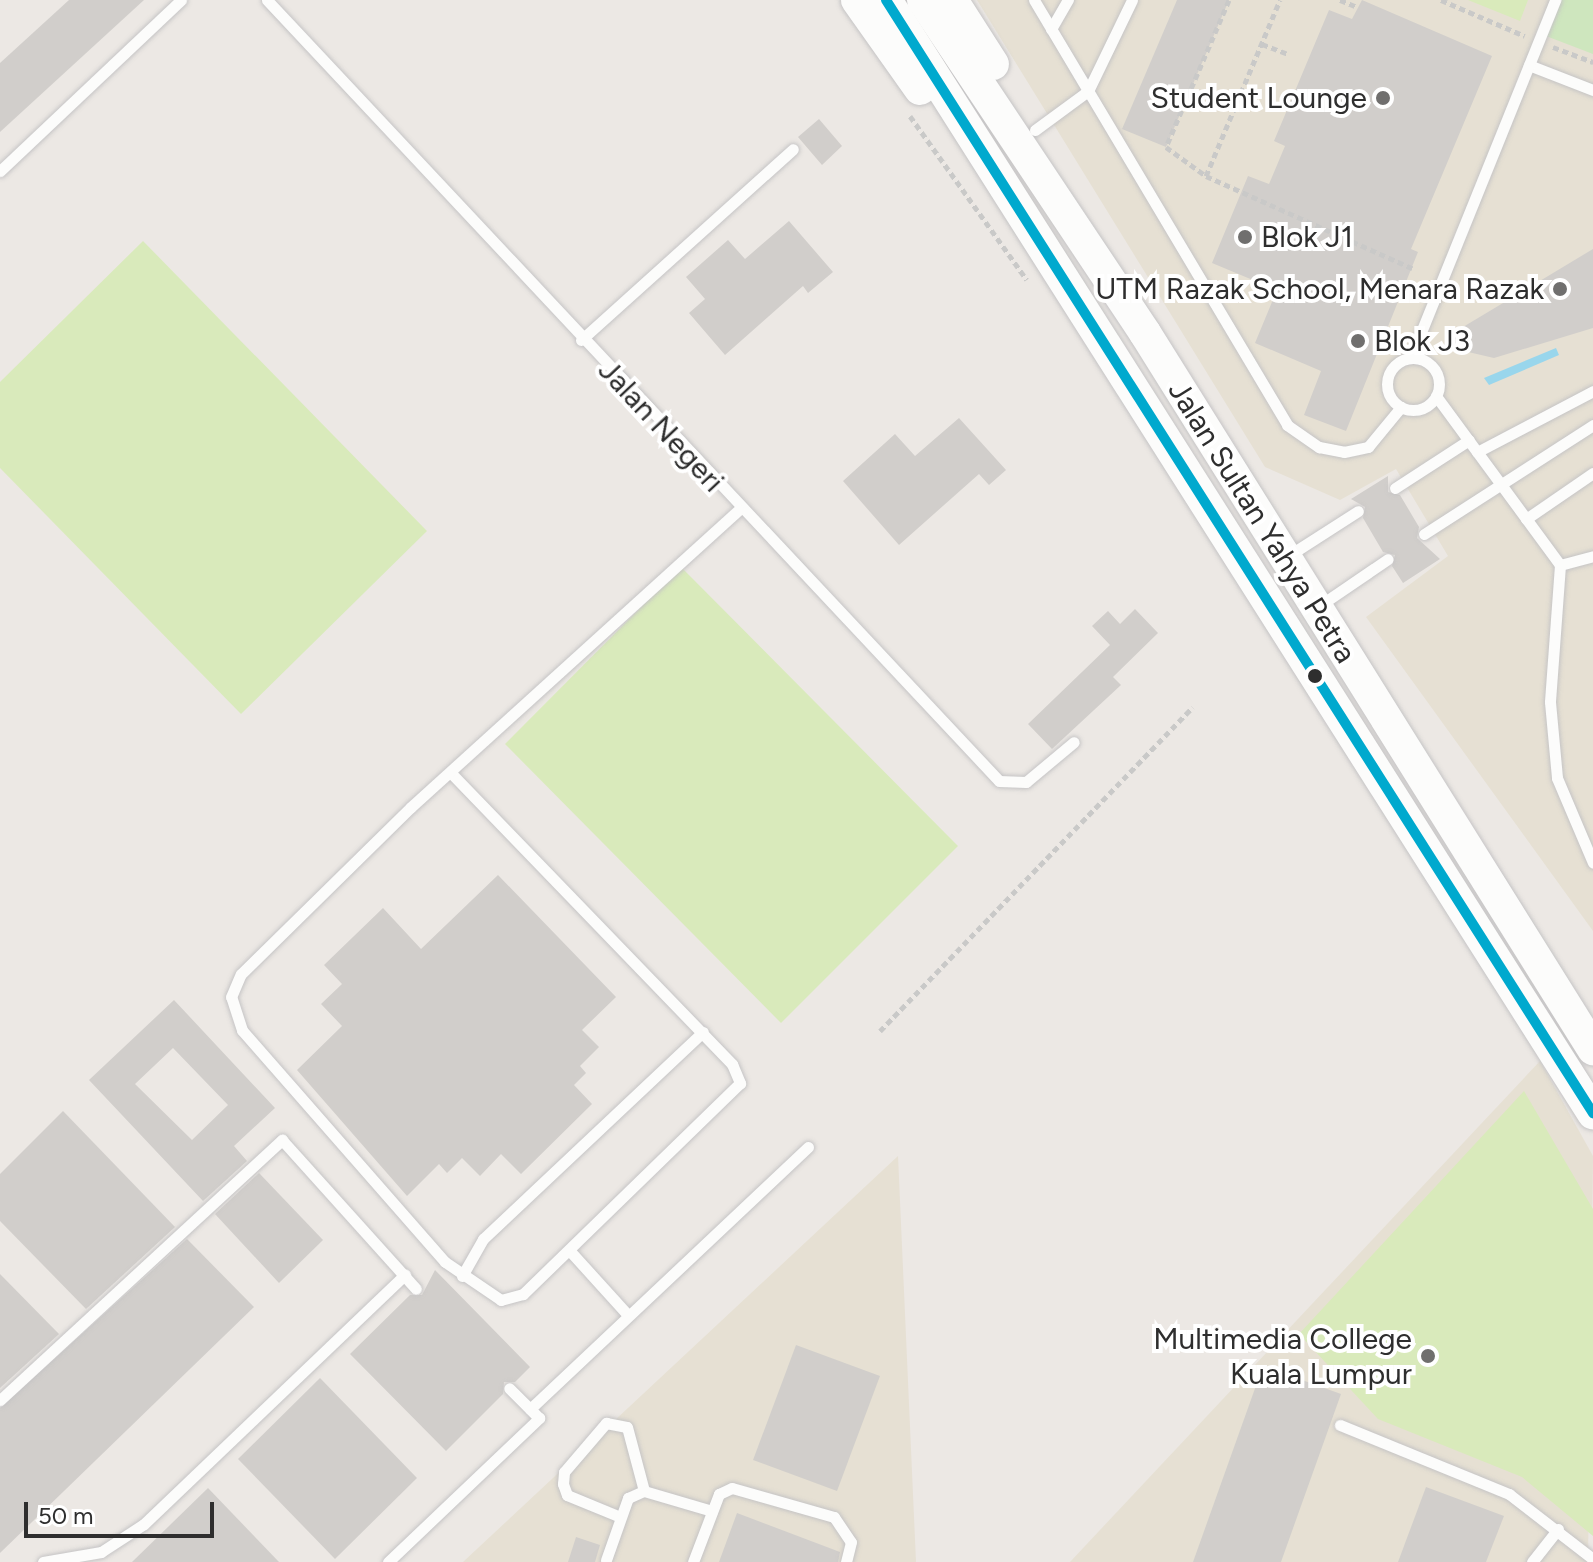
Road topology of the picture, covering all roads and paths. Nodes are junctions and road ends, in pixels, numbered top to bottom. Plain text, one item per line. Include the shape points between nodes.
1 (181, 0) edge
2 (267, 0) edge
3 (857, 0) edge
4 (886, 0) edge
5 (923, 0) edge
6 (952, 0) edge
7 (1034, 0) edge
8 (1068, 0) edge
9 (1132, 0) edge
10 (1229, 0) edge
11 (1280, 0) edge
12 (1340, 0) edge
13 (1441, 0) edge
14 (1555, 0) edge
15 (1357, 7) dead end
16 (1501, 27) dead end
17 (1051, 29) junction
18 (1262, 44) junction
19 (1288, 54) dead end
20 (1529, 65) junction
21 (1593, 90) edge
22 (1088, 91) junction
23 (1035, 130) junction
24 (793, 149) dead end
25 (0, 171) edge
26 (1206, 176) junction
27 (1068, 216) junction
28 (1027, 222) junction
29 (1412, 268) dead end
30 (581, 340) junction
31 (1411, 357) junction
32 (1593, 391) edge
33 (1436, 396) junction
34 (1401, 407) junction
35 (1593, 425) edge
36 (1469, 440) junction
37 (1477, 452) junction
38 (1593, 473) edge
39 (1500, 483) junction
40 (1395, 488) dead end
41 (739, 510) junction
42 (1358, 511) dead end
43 (1526, 519) junction
44 (1424, 534) dead end
45 (1593, 556) edge
46 (1284, 558) junction
47 (1388, 559) dead end
48 (1560, 565) junction
49 (1316, 608) junction
50 (1193, 707) dead end
51 (1074, 742) dead end
52 (451, 773) junction
53 (1593, 863) edge
54 (880, 1031) dead end
55 (703, 1032) junction
56 (1593, 1049) edge
57 (1593, 1113) edge
58 (808, 1147) dead end
59 (569, 1250) junction
60 (405, 1275) junction
61 (462, 1276) junction
62 (416, 1289) dead end
63 (628, 1315) junction
64 (509, 1388) dead end
65 (0, 1400) edge
66 (534, 1414) junction
67 (1340, 1425) dead end
68 (644, 1491) junction
69 (712, 1511) junction
70 (618, 1516) junction
71 (1558, 1529) junction
72 (1593, 1559) edge
73 (606, 1560) edge
74 (43, 1562) edge
75 (388, 1562) edge
76 (693, 1562) edge
77 (846, 1562) edge
78 (1532, 1562) edge

1 - 25 lane
2 - 30 lane, Jalan Negeri
3 - 28 main road via 974,170
4 - 28 main road, Jalan Sultan Yahya Petra
5 - 27 main road, Jalan Sultan Yahya Petra
6 - 23 main road
7 - 17 lane
8 - 17 lane
9 - 22 lane
10 - 26 path via 1166,147
11 - 18 path
12 - 15 path
13 - 16 path
14 - 20 lane
17 - 22 lane
18 - 19 path
18 - 26 path
20 - 21 lane
20 - 31 lane
22 - 23 lane
22 - 34 lane via 1287,425 1319,447 1344,452 1368,447
23 - 27 main road
24 - 30 lane
26 - 29 path
27 - 46 main road, Jalan Sultan Yahya Petra
28 - 57 main road, Jalan Sultan Yahya Petra
30 - 41 lane, Jalan Negeri
31 - 33 lane via 1433,366
31 - 34 lane via 1388,378
32 - 37 lane
33 - 34 lane via 1417,410
33 - 36 lane
35 - 39 lane
36 - 37 lane
36 - 40 lane
37 - 39 lane
38 - 43 lane
39 - 43 lane
39 - 44 lane
41 - 51 lane, Jalan Negeri via 999,781 1026,782
41 - 52 lane
42 - 46 lane
43 - 48 lane
45 - 48 lane
46 - 49 main road, Jalan Sultan Yahya Petra
47 - 49 lane
48 - 53 lane via 1550,702 1557,778
49 - 56 main road, Jalan Sultan Yahya Petra
50 - 54 path
52 - 55 lane
52 - 61 lane via 241,974 231,997 242,1030
55 - 59 lane via 732,1064 740,1083
55 - 61 lane via 483,1239
58 - 63 lane
59 - 61 lane via 523,1294 501,1300
59 - 63 lane
60 - 62 lane
60 - 65 lane via 282,1140
60 - 74 lane via 144,1524 101,1552
63 - 66 lane
64 - 66 lane
66 - 75 lane
67 - 71 lane via 1509,1494
68 - 69 lane
68 - 70 lane via 628,1498
68 - 70 lane via 627,1427 606,1423 564,1472 563,1484 567,1495
69 - 76 lane
69 - 77 lane via 732,1488 834,1517 851,1542
70 - 73 lane
71 - 72 lane
71 - 78 lane

